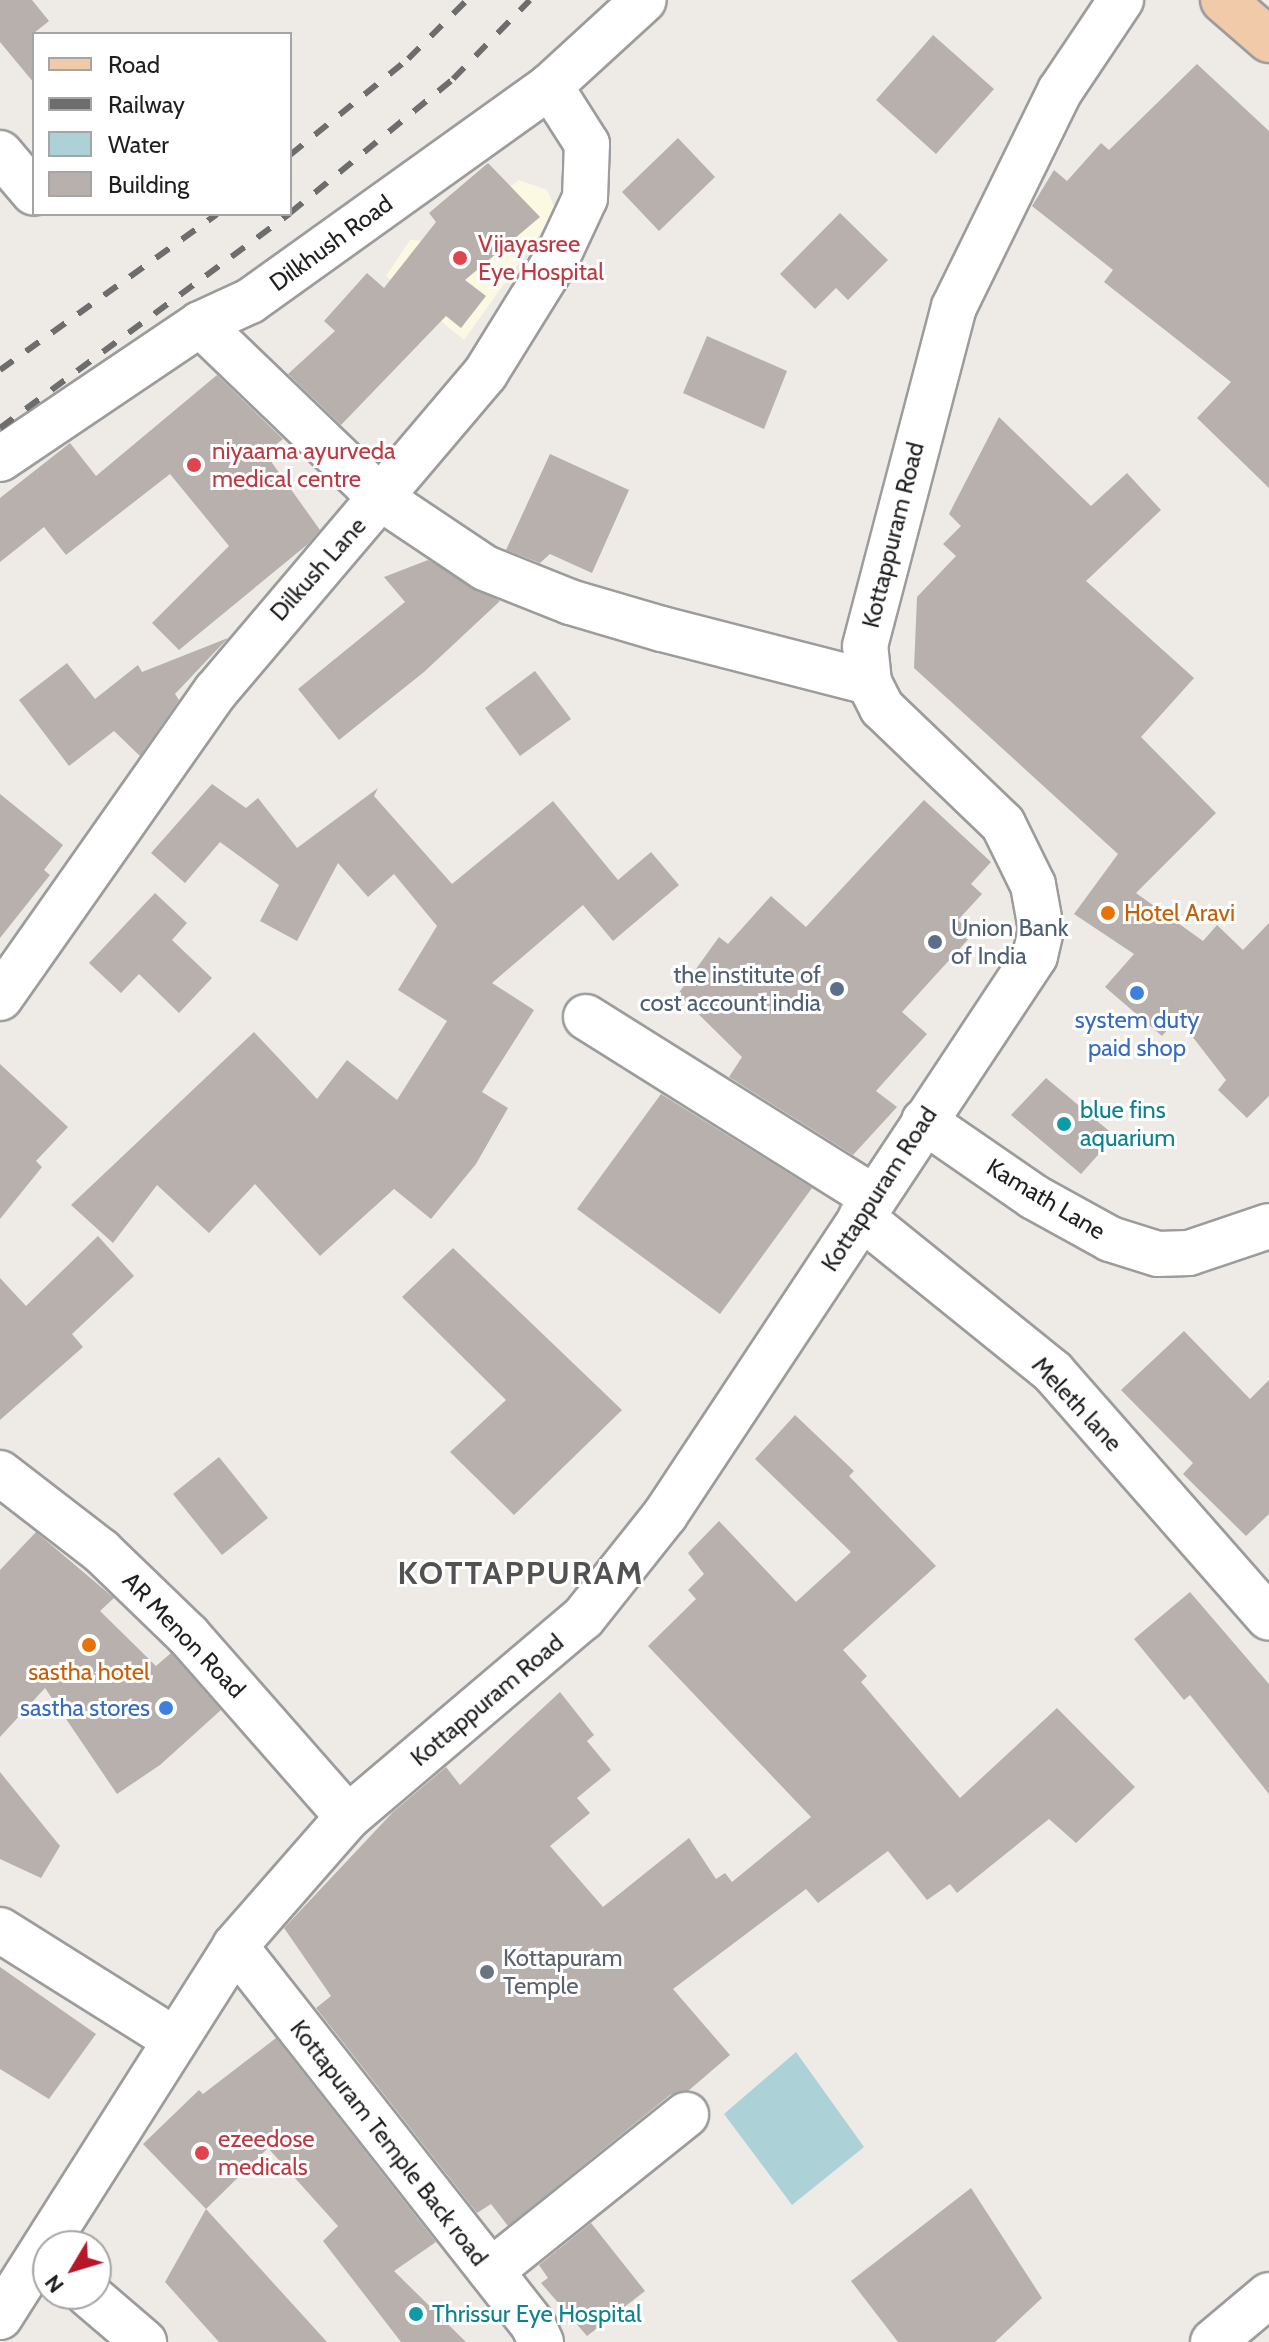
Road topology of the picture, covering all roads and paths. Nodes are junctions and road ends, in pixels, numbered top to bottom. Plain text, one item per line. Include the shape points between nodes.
1 (644, 0) edge
2 (1121, 0) edge
3 (1223, 0) edge
4 (1269, 40) edge
5 (550, 86) junction
6 (0, 153) edge
7 (32, 191) edge
8 (200, 324) junction
9 (0, 459) edge
10 (382, 499) junction
11 (869, 682) junction
12 (0, 998) edge
13 (586, 1017) dead end
14 (924, 1121) junction
15 (867, 1207) junction
16 (1269, 1226) edge
17 (0, 1473) edge
18 (1269, 1618) edge
19 (348, 1817) junction
20 (0, 1930) edge
21 (235, 1946) junction
22 (172, 2038) junction
23 (686, 2115) dead end
24 (61, 2230) edge
25 (491, 2271) junction
26 (32, 2274) edge
27 (1269, 2295) edge
28 (107, 2310) edge
29 (0, 2317) edge
30 (144, 2342) edge
31 (541, 2342) edge
32 (1213, 2342) edge

1 - 5 street, Dilkhush Road
2 - 11 street, Kottappuram Road via 1060,91 954,307 870,612 865,646
3 - 4 main road
5 - 8 street, Dilkhush Road via 250,301
5 - 10 street, Dilkush Lane via 587,144 585,198 557,258 485,374
6 - 7 street
8 - 9 street, Dilkhush Road
8 - 10 street
10 - 11 street via 485,568 570,602
10 - 12 street, Dilkush Lane via 216,691
11 - 14 street, Kottappuram Road via 882,708 1003,824 1033,885 1041,929 1035,956
13 - 15 street, Meleth lane
14 - 15 street, Kottappuram Road
14 - 16 street, Kamath Lane via 1034,1197 1110,1239 1158,1254 1189,1253
15 - 18 street, Meleth lane via 1053,1372
15 - 19 street, Kottappuram Road via 665,1515 583,1618
17 - 19 street, AR Menon Road via 101,1551 188,1635
19 - 21 street, Kottappuram Road
20 - 22 street
21 - 22 street, Kottappuram Road
21 - 25 street, Kottapuram Temple Back road
22 - 24 street, Kottappuram Road
23 - 25 street
25 - 31 street, Kottapuram Temple Back road
26 - 29 street, Kottappuram Road
27 - 32 street
28 - 30 street

